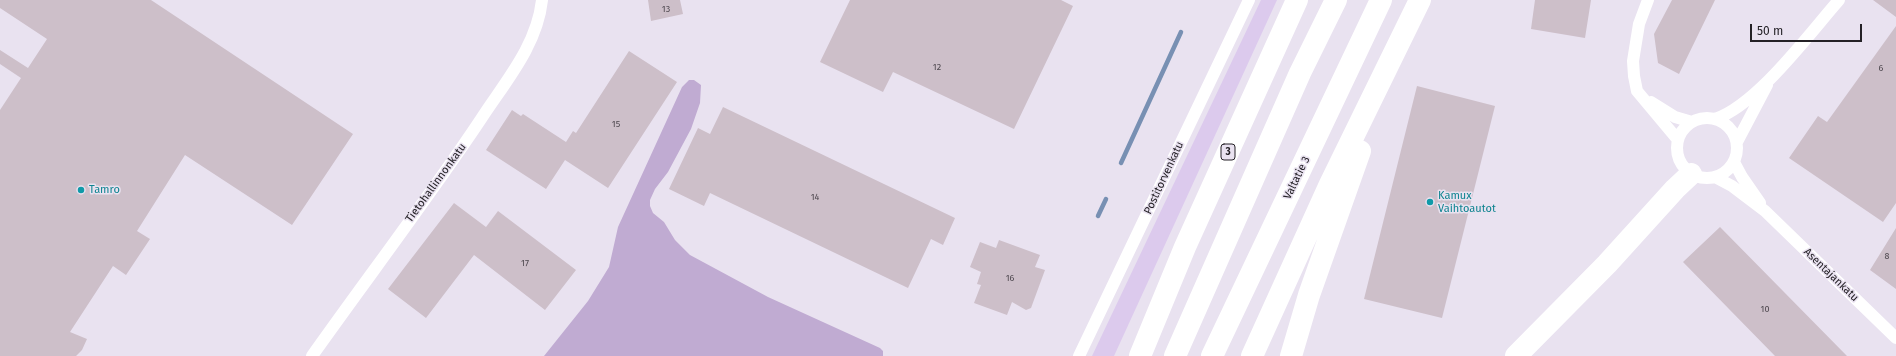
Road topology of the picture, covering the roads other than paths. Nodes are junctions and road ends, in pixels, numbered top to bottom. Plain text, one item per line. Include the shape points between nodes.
1 (542, 0) edge
2 (1249, 0) edge
3 (1297, 0) edge
4 (1336, 0) edge
5 (1381, 0) edge
6 (1420, 0) edge
7 (1648, 0) edge
8 (1839, 0) edge
9 (1772, 77) junction
10 (1644, 98) junction
11 (1371, 103) junction
12 (1715, 119) junction
13 (1692, 122) junction
14 (1678, 140) junction
15 (1736, 142) junction
16 (1734, 162) junction
17 (1691, 174) junction
18 (1715, 177) junction
19 (1765, 211) junction
20 (1161, 306) junction
21 (1896, 338) edge
22 (312, 356) edge
23 (1079, 356) edge
24 (1133, 356) edge
25 (1140, 356) edge
26 (1175, 356) edge
27 (1212, 356) edge
28 (1252, 356) edge
29 (1291, 356) edge
30 (1516, 356) edge

1 - 22 street, Tietohallinnonkatu via 526,52 461,148
2 - 23 street, Postitorvenkatu
3 - 20 highway, 3 via 1185,247
4 - 26 highway via 1300,73
5 - 27 highway, Valtatie 3
6 - 11 highway
7 - 10 street via 1639,24 1633,61 1637,90
8 - 9 street
9 - 12 street via 1732,112
9 - 15 street
10 - 13 street via 1675,117
10 - 14 street
11 - 28 highway via 1330,184
11 - 29 highway via 1364,138 1309,295
12 - 13 street via 1707,118
12 - 15 street via 1731,130
13 - 14 street
14 - 17 street via 1679,159
15 - 16 street
16 - 18 street via 1724,173
16 - 19 street, Asentajankatu
17 - 18 street
17 - 30 highway
18 - 19 street, Asentajankatu via 1732,186
19 - 21 street, Asentajankatu
20 - 24 highway
20 - 25 highway, 3

